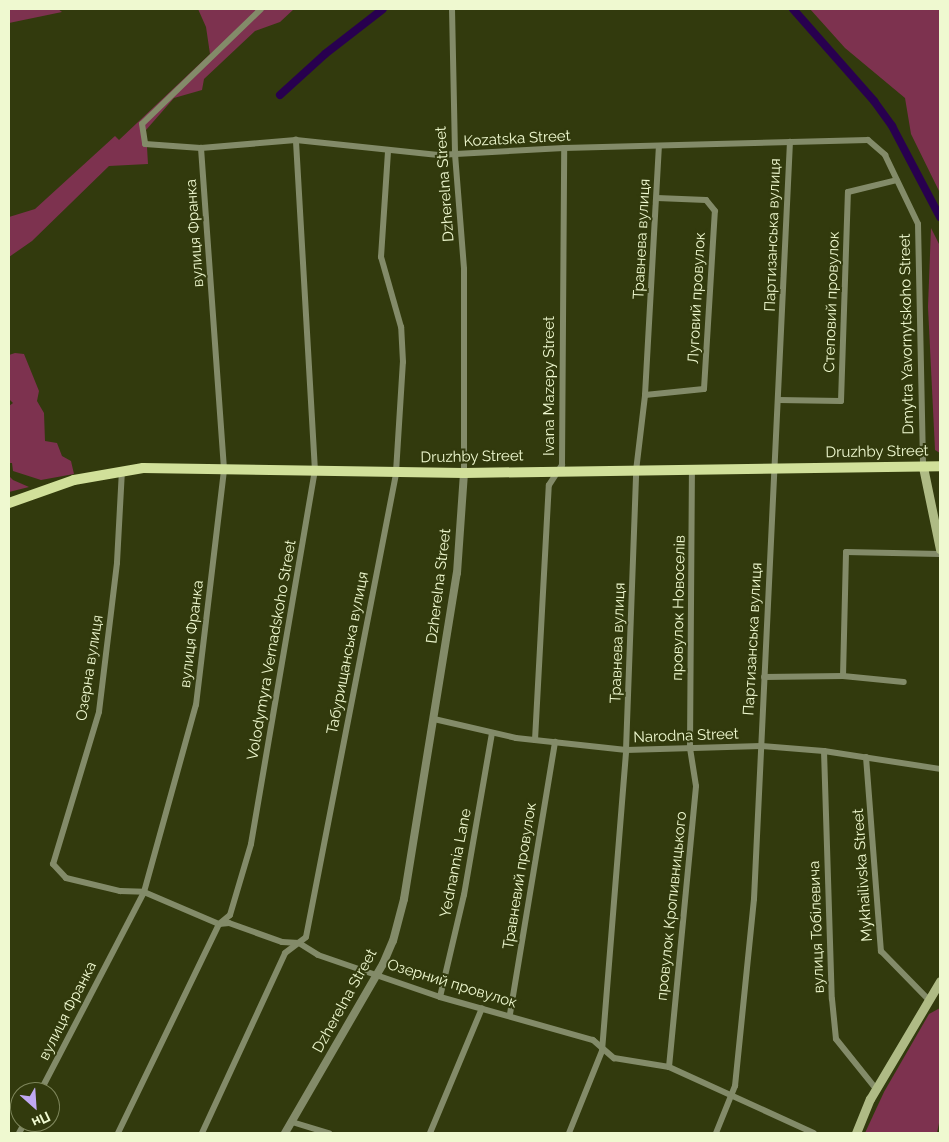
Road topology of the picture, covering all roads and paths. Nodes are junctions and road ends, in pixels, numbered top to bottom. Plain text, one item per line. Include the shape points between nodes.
1 (261, 9) edge
2 (452, 9) edge
3 (296, 140) junction
4 (790, 142) junction
5 (659, 147) junction
6 (201, 148) junction
7 (564, 148) junction
8 (388, 151) junction
9 (455, 154) junction
10 (885, 155) joint
11 (897, 180) junction
12 (657, 198) junction
13 (645, 396) junction
14 (779, 400) junction
15 (940, 466) edge
16 (923, 467) junction
17 (773, 468) junction
18 (224, 469) junction
19 (122, 470) junction
20 (559, 470) junction
21 (692, 470) junction
22 (315, 471) junction
23 (636, 471) junction
24 (396, 472) junction
25 (464, 473) junction
26 (9, 502) edge
27 (940, 549) edge
28 (940, 554) edge
29 (843, 676) junction
30 (764, 677) junction
31 (904, 682) dead end
32 (434, 719) junction
33 (492, 733) junction
34 (535, 740) junction
35 (555, 742) junction
36 (761, 746) junction
37 (690, 747) junction
38 (626, 750) junction
39 (824, 751) junction
40 (866, 757) junction
41 (940, 769) edge
42 (53, 864) joint
43 (144, 892) junction
44 (218, 924) junction
45 (299, 943) junction
46 (376, 975) junction
47 (940, 981) edge
48 (440, 997) junction
49 (929, 1000) junction
50 (482, 1008) junction
51 (510, 1014) junction
52 (602, 1051) junction
53 (669, 1068) junction
54 (45, 1082) edge
55 (876, 1089) junction
56 (733, 1095) junction
57 (292, 1122) junction
58 (118, 1133) edge
59 (202, 1133) edge
60 (285, 1133) edge
61 (329, 1133) edge
62 (430, 1133) edge
63 (569, 1133) edge
64 (716, 1133) edge
65 (814, 1133) edge
66 (856, 1133) edge

1 - 6 street, Kozatska Street via 142,124 145,144
2 - 9 street, Dzherelna Street
3 - 6 street, Kozatska Street
3 - 8 street, Kozatska Street
3 - 22 street, Volodymyra Vernadskoho Street
4 - 5 street, Kozatska Street
4 - 10 street, Kozatska Street via 868,140
4 - 14 street, Партизанська вулиця
5 - 7 street, Kozatska Street
5 - 12 street, Травнева вулиця
6 - 18 street, вулиця Франка
7 - 9 street, Kozatska Street
7 - 20 street, Ivana Mazepy Street via 562,465
8 - 9 street, Kozatska Street
8 - 24 street, Табурищанська вулиця via 381,257 401,327 403,362
9 - 25 street, Dzherelna Street via 464,269
10 - 11 street, Dmytra Yavornytskoho Street
11 - 14 street, Степовий провулок via 848,192 841,401
11 - 16 street, Dmytra Yavornytskoho Street via 918,224
12 - 13 street, Травнева вулиця
12 - 13 street, Луговий провулок via 706,200 714,211 705,380 701,392
13 - 23 street, Травнева вулиця
14 - 17 street, Партизанська вулиця
15 - 16 main road, Druzhby Street
16 - 17 main road, Druzhby Street
16 - 27 main road, Dmytra Yavornytskoho Street
17 - 21 main road, Druzhby Street
17 - 30 street, Партизанська вулиця
18 - 19 main road, Druzhby Street
18 - 22 main road, Druzhby Street
18 - 43 street, вулиця Франка via 196,705
19 - 26 main road, Druzhby Street via 74,480
19 - 42 street, Озерна вулиця via 118,563 99,712
20 - 23 main road, Druzhby Street
20 - 25 main road, Druzhby Street
20 - 34 street, Ivana Mazepy Street via 549,485
21 - 23 main road, Druzhby Street
21 - 37 street, провулок Новоселів
22 - 24 main road, Druzhby Street
22 - 44 street, Volodymyra Vernadskoho Street via 251,844 230,915
23 - 38 street, Травнева вулиця
24 - 25 main road, Druzhby Street
24 - 45 street, Табурищанська вулиця via 306,937
25 - 32 street, Dzherelna Street via 457,573
28 - 29 street via 846,552
29 - 30 street
29 - 31 street
30 - 36 street, Партизанська вулиця
32 - 33 street, Narodna Street
32 - 46 street, Dzherelna Street via 404,899 393,940
33 - 34 street, Narodna Street
33 - 48 street, Yednannia Lane via 464,896
34 - 35 street, Narodna Street
35 - 38 street, Narodna Street
35 - 51 street, Травневий провулок
36 - 37 street, Narodna Street
36 - 39 street, Narodna Street
36 - 56 street, Партизанська вулиця via 754,899
37 - 38 street, Narodna Street
37 - 53 street, провулок Кропивницького via 696,786
38 - 52 street, Травнева вулиця
39 - 40 street, Narodna Street
39 - 55 street, вулиця Тобілевича via 836,1039
40 - 41 street, Narodna Street
40 - 49 street, Mykhailivska Street via 881,951
42 - 43 street, Озерний провулок via 66,878 120,891
43 - 44 street, Озерний провулок
43 - 54 street, вулиця Франка
44 - 45 street, Озерний провулок via 228,923 282,942
44 - 58 street, Volodymyra Vernadskoho Street
45 - 46 street, Озерний провулок via 318,954
45 - 59 street, Табурищанська вулиця via 285,953
46 - 48 street, Озерний провулок
46 - 57 street, Dzherelna Street
47 - 49 main road
48 - 50 street, Озерний провулок
49 - 55 main road
50 - 51 street, Озерний провулок
50 - 62 street
51 - 52 street, Озерний провулок via 593,1040
52 - 53 street, Озерний провулок via 614,1058
52 - 63 street, Травнева вулиця
53 - 56 street, Озерний провулок
55 - 66 main road
56 - 64 street, Партизанська вулиця
56 - 65 street, Озерний провулок
57 - 60 street, Dzherelna Street
57 - 61 street

